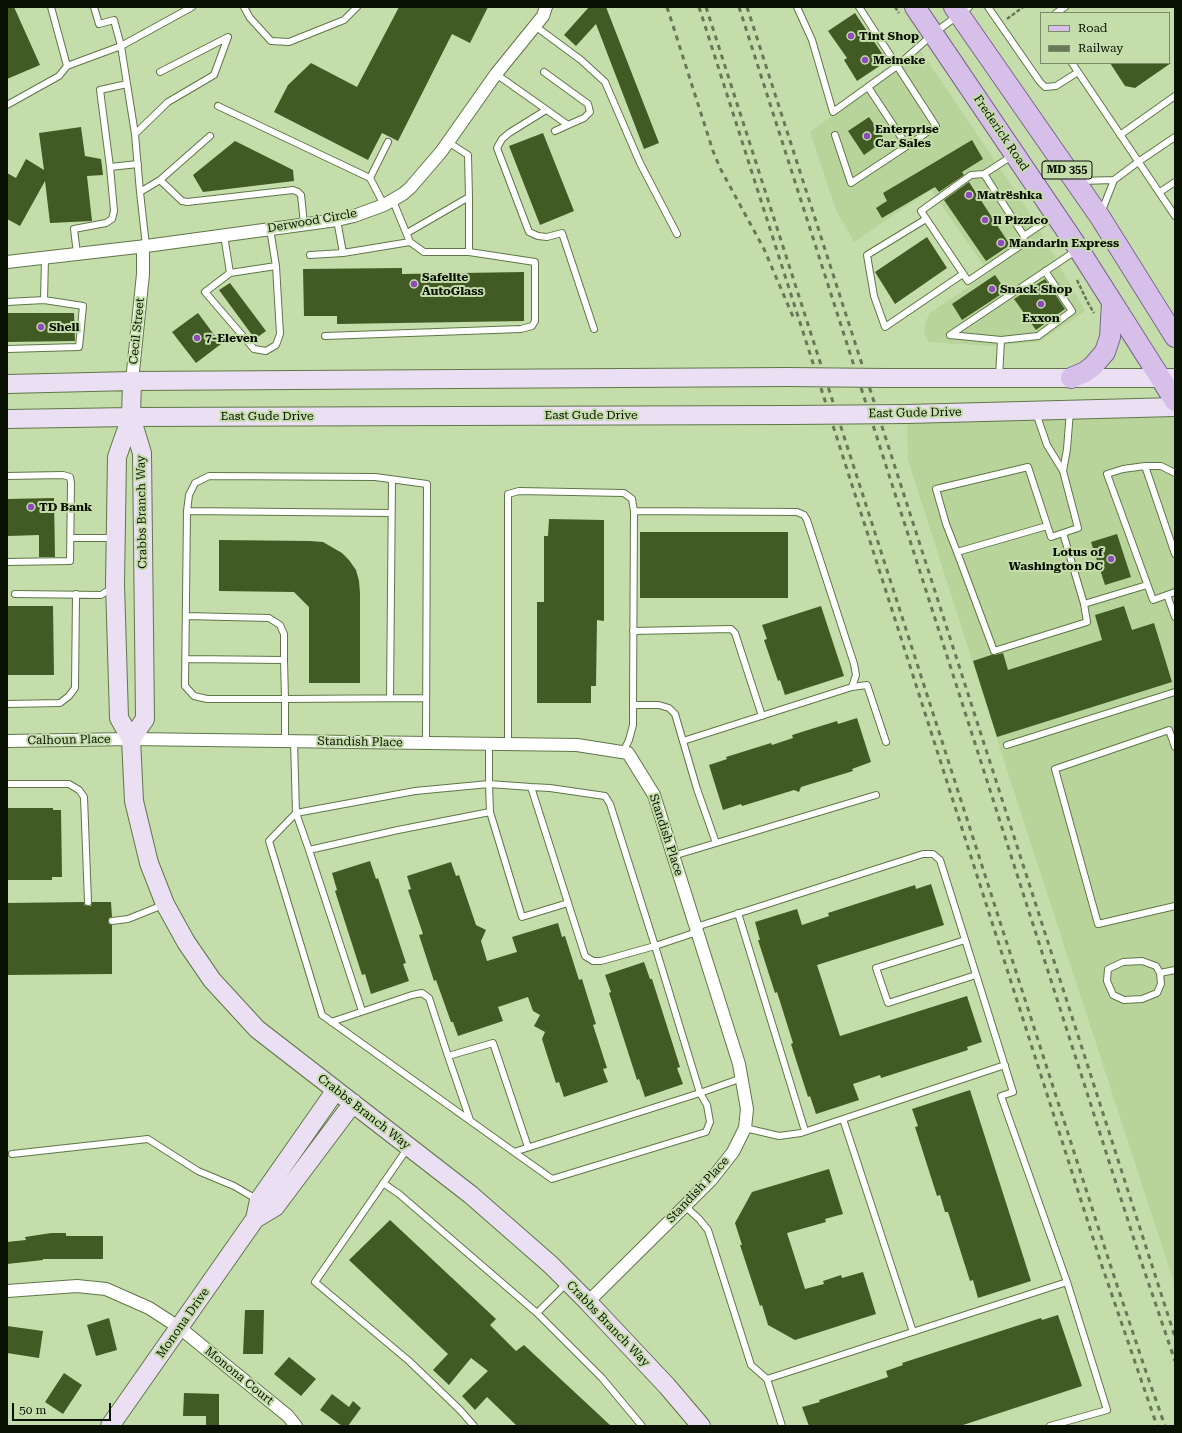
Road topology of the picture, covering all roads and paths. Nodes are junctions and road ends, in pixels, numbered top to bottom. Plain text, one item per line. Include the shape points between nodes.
1 (51, 7) edge
2 (94, 7) edge
3 (192, 7) edge
4 (244, 7) edge
5 (357, 7) edge
6 (546, 7) edge
7 (797, 7) edge
8 (859, 7) edge
9 (915, 7) edge
10 (988, 7) edge
11 (1023, 7) edge
12 (961, 10) edge
13 (999, 23) junction
14 (535, 26) junction
15 (933, 34) junction
16 (121, 46) junction
17 (1073, 64) edge
18 (67, 66) junction
19 (897, 66) junction
20 (160, 72) dead end
21 (544, 72) dead end
22 (1078, 72) junction
23 (496, 74) junction
24 (126, 84) junction
25 (868, 87) junction
26 (1175, 96) edge
27 (7, 104) edge
28 (218, 106) dead end
29 (546, 110) junction
30 (568, 125) junction
31 (555, 131) dead end
32 (135, 134) junction
33 (835, 135) dead end
34 (1120, 135) junction
35 (210, 136) dead end
36 (1175, 137) edge
37 (388, 142) dead end
38 (448, 142) junction
39 (907, 146) junction
40 (1015, 154) junction
41 (1138, 162) junction
42 (138, 164) junction
43 (110, 167) junction
44 (984, 174) junction
45 (370, 178) junction
46 (160, 180) junction
47 (1114, 180) junction
48 (1076, 182) junction
49 (1175, 182) edge
50 (140, 192) junction
51 (1160, 192) junction
52 (470, 198) junction
53 (388, 203) junction
54 (1056, 215) junction
55 (1175, 216) edge
56 (1100, 217) junction
57 (926, 219) junction
58 (337, 220) junction
59 (304, 224) junction
60 (270, 229) junction
61 (407, 233) junction
62 (677, 234) dead end
63 (224, 235) junction
64 (1024, 236) junction
65 (410, 242) junction
66 (145, 246) junction
67 (1079, 249) junction
68 (469, 252) junction
69 (343, 253) junction
70 (77, 254) junction
71 (310, 255) dead end
72 (45, 258) junction
73 (7, 262) edge
74 (276, 266) junction
75 (1045, 272) junction
76 (230, 273) junction
77 (963, 274) junction
78 (44, 300) junction
79 (7, 302) edge
80 (1112, 303) junction
81 (594, 329) dead end
82 (324, 336) dead end
83 (1175, 336) edge
84 (1001, 340) junction
85 (7, 349) edge
86 (999, 378) junction
87 (1071, 378) junction
88 (1167, 378) edge
89 (132, 381) junction
90 (7, 384) edge
91 (1175, 401) edge
92 (1175, 407) edge
93 (1070, 409) junction
94 (1035, 410) junction
95 (131, 417) junction
96 (7, 419) edge
97 (1146, 466) junction
98 (1063, 471) junction
99 (1175, 473) edge
100 (7, 476) edge
101 (392, 480) junction
102 (187, 511) junction
103 (634, 511) junction
104 (392, 512) junction
105 (1047, 526) junction
106 (1063, 533) junction
107 (71, 538) junction
108 (116, 538) junction
109 (957, 552) junction
110 (1175, 554) edge
111 (7, 562) edge
112 (1147, 585) junction
113 (115, 586) junction
114 (1175, 592) edge
115 (15, 594) dead end
116 (76, 594) junction
117 (1167, 595) junction
118 (1084, 604) junction
119 (186, 616) junction
120 (1175, 616) edge
121 (634, 631) junction
122 (186, 659) junction
123 (284, 660) junction
124 (852, 687) junction
125 (1175, 692) edge
126 (390, 698) junction
127 (426, 698) junction
128 (284, 699) junction
129 (7, 704) edge
130 (633, 705) junction
131 (762, 716) junction
132 (131, 739) junction
133 (7, 741) edge
134 (289, 741) junction
135 (683, 741) junction
136 (886, 742) dead end
137 (426, 743) junction
138 (489, 743) junction
139 (508, 744) junction
140 (1175, 744) edge
141 (1007, 745) dead end
142 (623, 752) junction
143 (7, 784) edge
144 (489, 784) junction
145 (531, 787) junction
146 (876, 795) dead end
147 (490, 812) junction
148 (296, 813) junction
149 (716, 844) junction
150 (309, 850) junction
151 (674, 856) junction
152 (88, 902) dead end
153 (568, 903) junction
154 (165, 904) junction
155 (1175, 906) edge
156 (738, 913) junction
157 (112, 922) dead end
158 (697, 930) junction
159 (965, 940) junction
160 (655, 946) junction
161 (1175, 970) edge
162 (1160, 973) junction
163 (976, 975) junction
164 (362, 1011) junction
165 (331, 1022) junction
166 (448, 1056) junction
167 (1005, 1065) junction
168 (742, 1078) junction
169 (336, 1090) junction
170 (700, 1093) junction
171 (353, 1103) junction
172 (842, 1119) junction
173 (470, 1120) junction
174 (745, 1128) junction
175 (805, 1131) junction
176 (409, 1146) junction
177 (528, 1147) junction
178 (514, 1152) junction
179 (12, 1154) dead end
180 (383, 1183) junction
181 (259, 1200) junction
182 (685, 1206) junction
183 (255, 1219) junction
184 (567, 1282) junction
185 (1067, 1282) junction
186 (7, 1291) edge
187 (588, 1302) junction
188 (537, 1313) junction
189 (180, 1328) junction
190 (913, 1332) junction
191 (767, 1379) junction
192 (110, 1426) edge
193 (296, 1426) edge
194 (474, 1426) edge
195 (642, 1426) edge
196 (701, 1426) edge
197 (782, 1426) edge
198 (1050, 1426) edge

1 - 18 lane
2 - 16 lane via 99,24 114,20
3 - 16 lane
4 - 5 lane via 250,18 271,41 289,42 344,20
6 - 14 street, Derwood Circle
7 - 25 lane via 812,40 834,112
8 - 19 lane
9 - 15 main road, Frederick Road / MD 355
10 - 13 lane
11 - 13 path
12 - 15 lane
12 - 48 main road, MD 355
13 - 22 lane via 1045,87 1056,86
14 - 23 street, Derwood Circle
14 - 62 lane via 581,60 605,82 640,163
15 - 19 lane
15 - 40 main road, Frederick Road / MD 355
16 - 18 lane
16 - 24 lane
17 - 22 lane
18 - 27 lane via 59,76
19 - 25 lane
19 - 39 lane via 936,126
20 - 32 lane via 228,37 214,75 168,102
21 - 30 lane via 588,104 590,112 584,118
22 - 34 lane
23 - 29 lane
23 - 38 street, Derwood Circle
24 - 32 lane
24 - 43 lane via 100,90
25 - 39 lane
26 - 34 lane
28 - 45 lane
29 - 30 lane
29 - 81 lane via 509,133 497,148 529,232 547,237 562,233
30 - 31 lane
32 - 42 lane
33 - 39 lane via 851,183
34 - 41 lane
35 - 46 lane
36 - 41 lane
37 - 45 lane
38 - 52 lane via 468,155
38 - 53 street, Derwood Circle via 410,188
40 - 44 lane
40 - 54 main road, Frederick Road / MD 355
41 - 47 lane
41 - 51 lane
42 - 43 lane
42 - 50 lane
43 - 70 lane via 114,211 112,218 106,223 74,229
44 - 57 lane via 971,175 920,211
44 - 64 lane
45 - 53 lane
46 - 50 lane
46 - 59 lane via 182,201 187,202 293,190 301,195
47 - 48 lane
47 - 56 lane
48 - 56 main road, MD 355
49 - 51 lane
50 - 66 lane
51 - 55 lane
52 - 61 lane
52 - 68 lane
53 - 58 street, Derwood Circle
53 - 61 lane
54 - 64 lane
54 - 67 main road, Frederick Road / MD 355
56 - 83 main road, MD 355
57 - 77 lane
57 - 77 lane via 867,255 874,296 885,327
58 - 59 street, Derwood Circle
58 - 69 lane
59 - 60 street, Derwood Circle
60 - 63 street, Derwood Circle
60 - 74 lane
61 - 65 lane
63 - 66 street, Derwood Circle
63 - 76 lane
64 - 77 lane via 1023,244 968,281
65 - 68 lane via 424,252
65 - 69 lane
66 - 70 street, Derwood Circle
66 - 89 street, Cecil Street
67 - 75 lane
67 - 80 main road, Frederick Road / MD 355
68 - 82 lane via 535,262 535,321 532,326 521,329
69 - 71 lane
70 - 72 street, Derwood Circle
72 - 73 street, Derwood Circle
72 - 78 lane
74 - 76 lane
74 - 76 lane via 280,334 276,345 266,351 254,349 205,292
75 - 84 lane via 1072,311 1038,336
75 - 84 lane via 950,335
78 - 79 lane
78 - 85 lane via 83,306 79,347
80 - 87 main road via 1110,337 1105,352 1093,366
80 - 88 main road, Frederick Road / MD 355 via 1151,363
84 - 86 lane
86 - 87 main road
86 - 89 main road, bridge
87 - 88 main road
88 - 91 main road, Frederick Road / MD 355
89 - 90 main road
89 - 95 main road, Cecil Street
92 - 93 main road, East Gude Drive
93 - 94 main road, East Gude Drive
93 - 98 lane
94 - 95 main road, East Gude Drive, bridge via 790,415
94 - 98 lane via 1047,445
95 - 96 main road, East Gude Drive
95 - 108 main road, Crabbs Branch Way via 117,457
95 - 132 main road, Crabbs Branch Way via 142,453 145,719
97 - 99 lane via 1161,466
97 - 110 lane
97 - 112 lane via 1107,474
98 - 106 lane via 1078,528
100 - 107 lane via 70,477
101 - 102 lane via 375,477 209,476 195,483 189,495
101 - 104 lane
101 - 127 lane via 427,484
102 - 104 lane
102 - 119 lane
103 - 121 lane
103 - 124 lane via 797,512 804,515 854,664 856,675
103 - 139 lane via 632,499 624,493 519,491 508,494
104 - 126 lane
105 - 106 lane via 1051,537
105 - 109 lane
105 - 109 lane via 1028,467 936,489
106 - 118 lane
107 - 108 lane
107 - 111 lane via 70,561
108 - 113 main road, Crabbs Branch Way
109 - 118 lane via 994,651 1087,622
112 - 117 lane via 1153,600
112 - 118 lane
113 - 116 lane via 101,594
113 - 132 main road, Crabbs Branch Way via 119,718
114 - 117 lane
115 - 116 lane
116 - 129 lane via 76,688 60,703
117 - 120 lane
119 - 122 lane
119 - 123 lane via 269,618 280,625 284,634
121 - 130 lane
121 - 131 lane via 731,629 735,633
122 - 123 lane
122 - 128 lane via 185,686 194,696 207,699
123 - 128 lane
124 - 131 lane
124 - 136 lane via 867,685
125 - 141 lane
126 - 127 lane
126 - 128 lane
127 - 137 lane
128 - 134 lane
130 - 135 lane via 659,705 669,708 675,714
130 - 142 lane via 633,725
131 - 135 lane
132 - 133 street, Calhoun Place
132 - 134 street, Standish Place
132 - 154 main road, Crabbs Branch Way via 134,801 149,863
134 - 137 street, Standish Place
134 - 148 lane
135 - 149 lane
137 - 138 street, Standish Place
138 - 139 street, Standish Place
138 - 144 lane
139 - 142 street, Standish Place via 577,745
140 - 155 lane via 1170,730 1055,769 1098,924
142 - 151 street, Standish Place via 628,753 654,795
143 - 152 lane via 69,784 79,790 84,797
144 - 145 lane
144 - 147 lane
144 - 148 lane via 415,791
145 - 153 lane
145 - 160 lane via 605,796 610,804
146 - 149 lane
147 - 150 lane
147 - 153 lane via 522,918
148 - 150 lane
148 - 165 lane via 269,841 322,1015
149 - 151 lane
150 - 164 lane
151 - 158 street, Standish Place
153 - 160 lane via 585,956 593,961
154 - 157 lane via 128,919
154 - 169 main road, Crabbs Branch Way via 186,942 212,980 257,1029
156 - 158 lane
156 - 159 lane via 923,854 933,854 940,860
156 - 175 lane
158 - 160 lane
158 - 168 street, Standish Place
159 - 163 lane
159 - 163 lane via 876,968 888,1003
160 - 170 lane
161 - 162 lane
162 - 162 lane via 1156,966 1142,961 1124,962 1108,969 1107,982 1113,995 1124,1000 1142,999 1157,992 1161,984
163 - 167 lane
164 - 165 lane
164 - 166 lane via 422,993 429,998
165 - 173 lane
166 - 173 lane
166 - 177 lane via 493,1043
167 - 172 lane
167 - 185 lane via 1013,1092 1001,1096
168 - 170 lane
168 - 174 street, Standish Place via 747,1109
169 - 171 main road, Crabbs Branch Way
169 - 181 main road, Monona Drive
170 - 177 lane
170 - 178 lane via 710,1122 706,1132 552,1179
171 - 176 main road, Crabbs Branch Way
171 - 183 main road, Monona Drive via 275,1207
172 - 175 lane
172 - 190 lane
173 - 178 lane
174 - 175 lane via 779,1136
174 - 182 street, Standish Place via 733,1152
176 - 180 lane
176 - 184 main road, Crabbs Branch Way via 471,1195
177 - 178 lane
179 - 181 lane via 148,1139 198,1171
180 - 188 lane
180 - 194 lane via 315,1282 410,1361
181 - 183 main road, Monona Drive
182 - 187 street, Standish Place
182 - 191 lane via 708,1230 751,1365
183 - 189 main road, Monona Drive
184 - 187 main road, Crabbs Branch Way
184 - 188 lane
185 - 190 lane
185 - 198 lane via 1107,1410
186 - 189 street, Monona Court via 78,1286 106,1289 149,1308
187 - 196 main road, Crabbs Branch Way
188 - 195 lane via 602,1378
189 - 192 main road, Monona Drive
189 - 193 street, Monona Court via 288,1416
190 - 191 lane
191 - 197 lane

